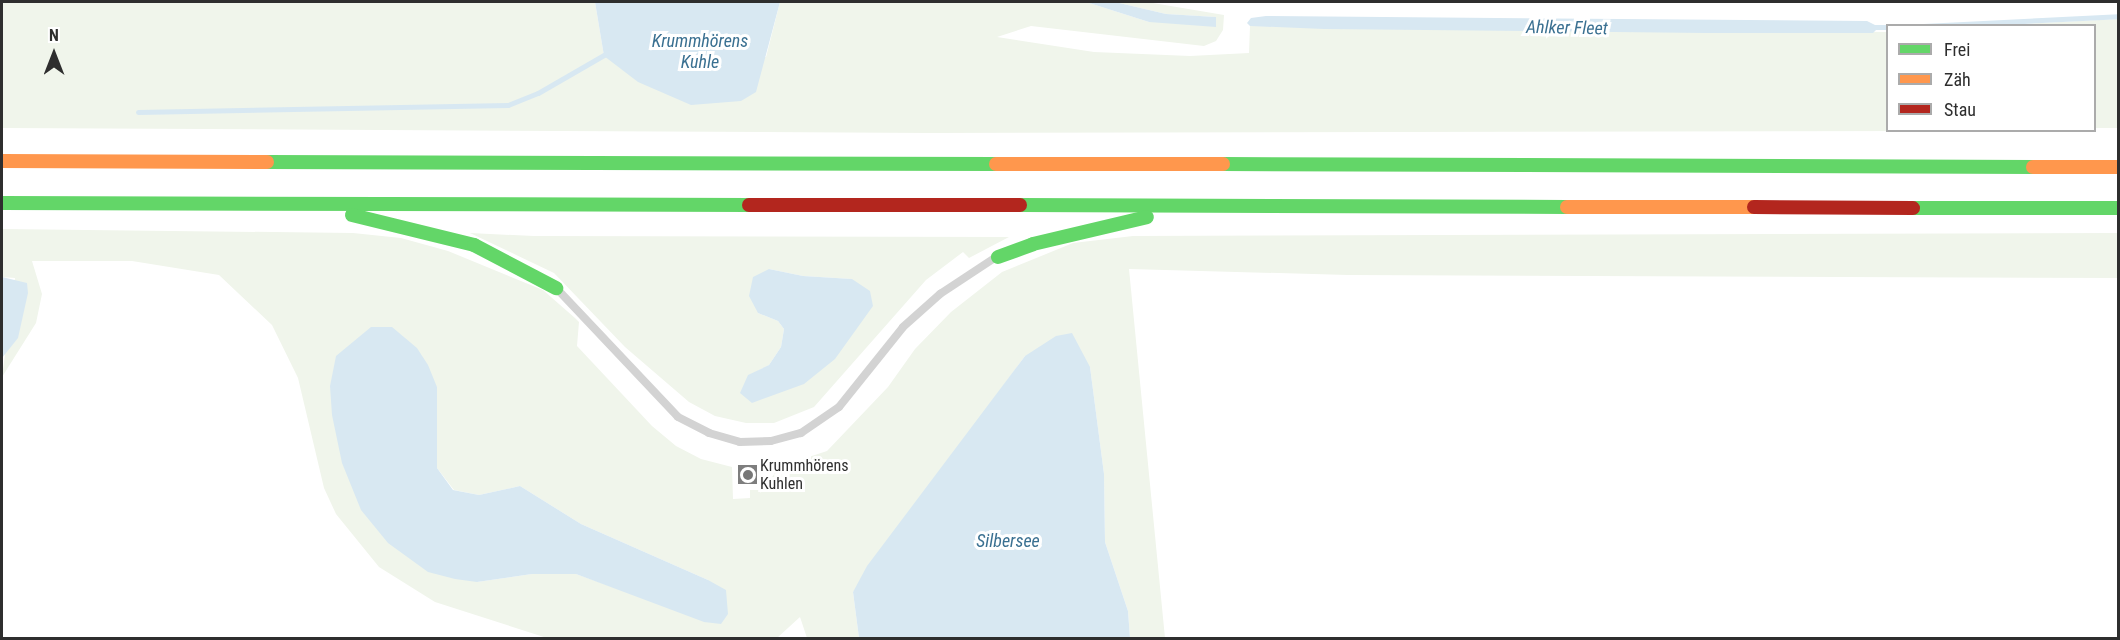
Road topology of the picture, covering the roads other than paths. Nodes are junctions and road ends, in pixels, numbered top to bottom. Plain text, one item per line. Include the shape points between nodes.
1 (2, 160) edge
2 (2118, 167) edge
3 (2, 203) edge
4 (298, 204) junction
5 (1195, 206) junction
6 (2118, 208) edge
7 (998, 257) joint
8 (556, 288) joint

1 - 2 highway
3 - 4 highway
4 - 5 highway
4 - 8 highway via 429,231 474,245
5 - 6 highway
5 - 7 highway via 1071,233
7 - 8 lane via 940,294 903,327 839,407 801,433 771,441 740,442 709,433 678,417

